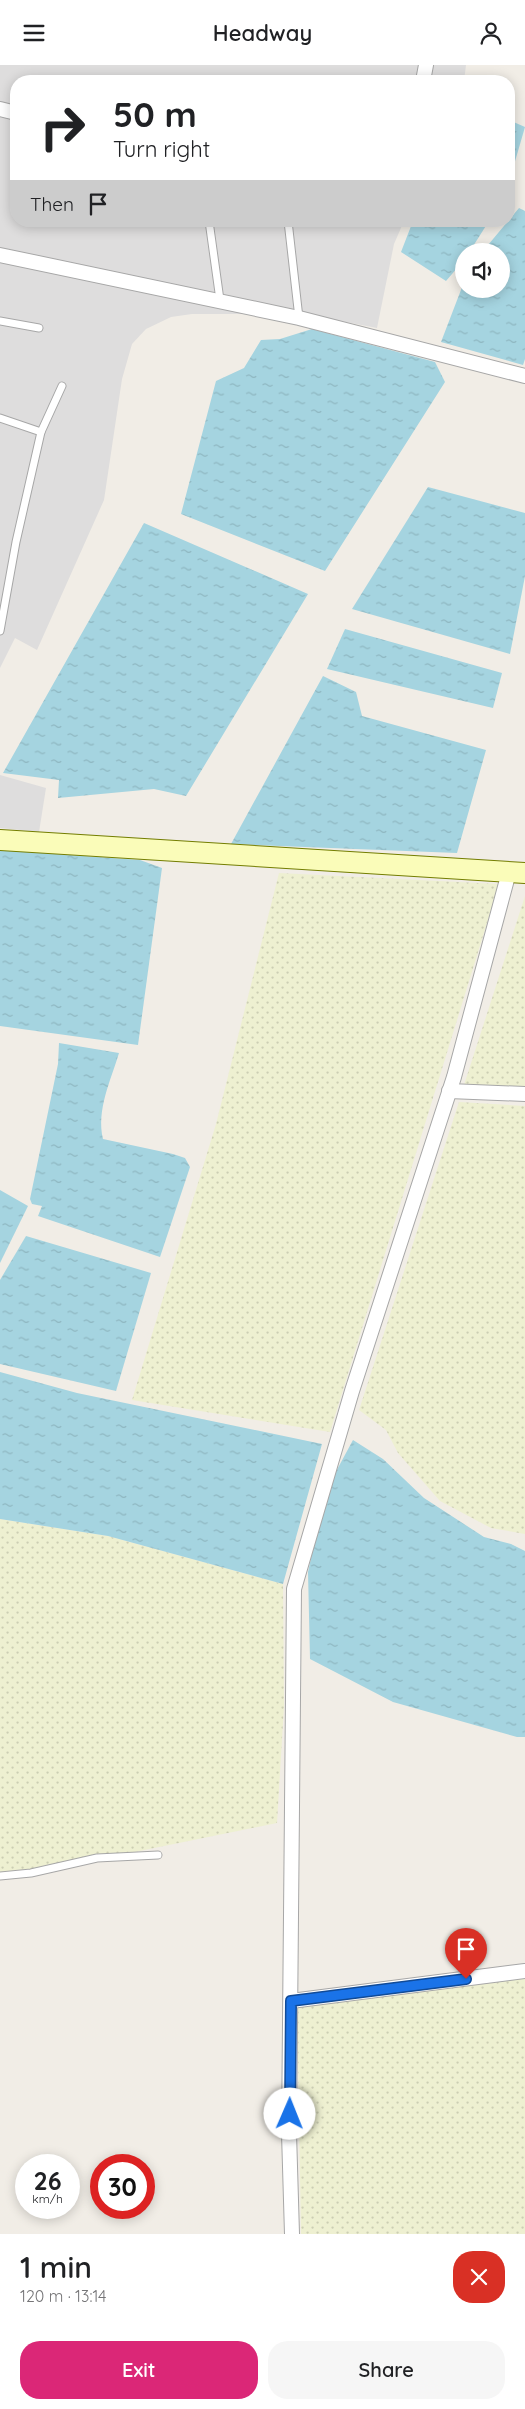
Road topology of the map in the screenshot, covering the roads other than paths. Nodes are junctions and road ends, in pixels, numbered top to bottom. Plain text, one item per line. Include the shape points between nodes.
1 (210, 227) edge
2 (289, 227) edge
3 (0, 255) edge
4 (220, 300) junction
5 (299, 318) junction
6 (0, 321) edge
7 (39, 328) dead end
8 (525, 376) edge
9 (62, 386) dead end
10 (0, 418) edge
11 (41, 432) junction
12 (0, 631) edge
13 (0, 840) edge
14 (517, 872) edge
15 (450, 1091) junction
16 (525, 1094) edge
17 (158, 1855) dead end
18 (0, 1876) edge
19 (525, 1971) edge
20 (291, 2001) junction
21 (292, 2234) edge

1 - 4 lane
2 - 5 lane
3 - 4 street
4 - 5 street
5 - 8 street
6 - 7 lane
9 - 11 lane
10 - 11 lane
11 - 12 lane
13 - 14 street
14 - 15 street
15 - 16 street
15 - 20 street via 352,1391 294,1589
17 - 18 lane via 96,1859 32,1873
19 - 20 street
20 - 21 street

